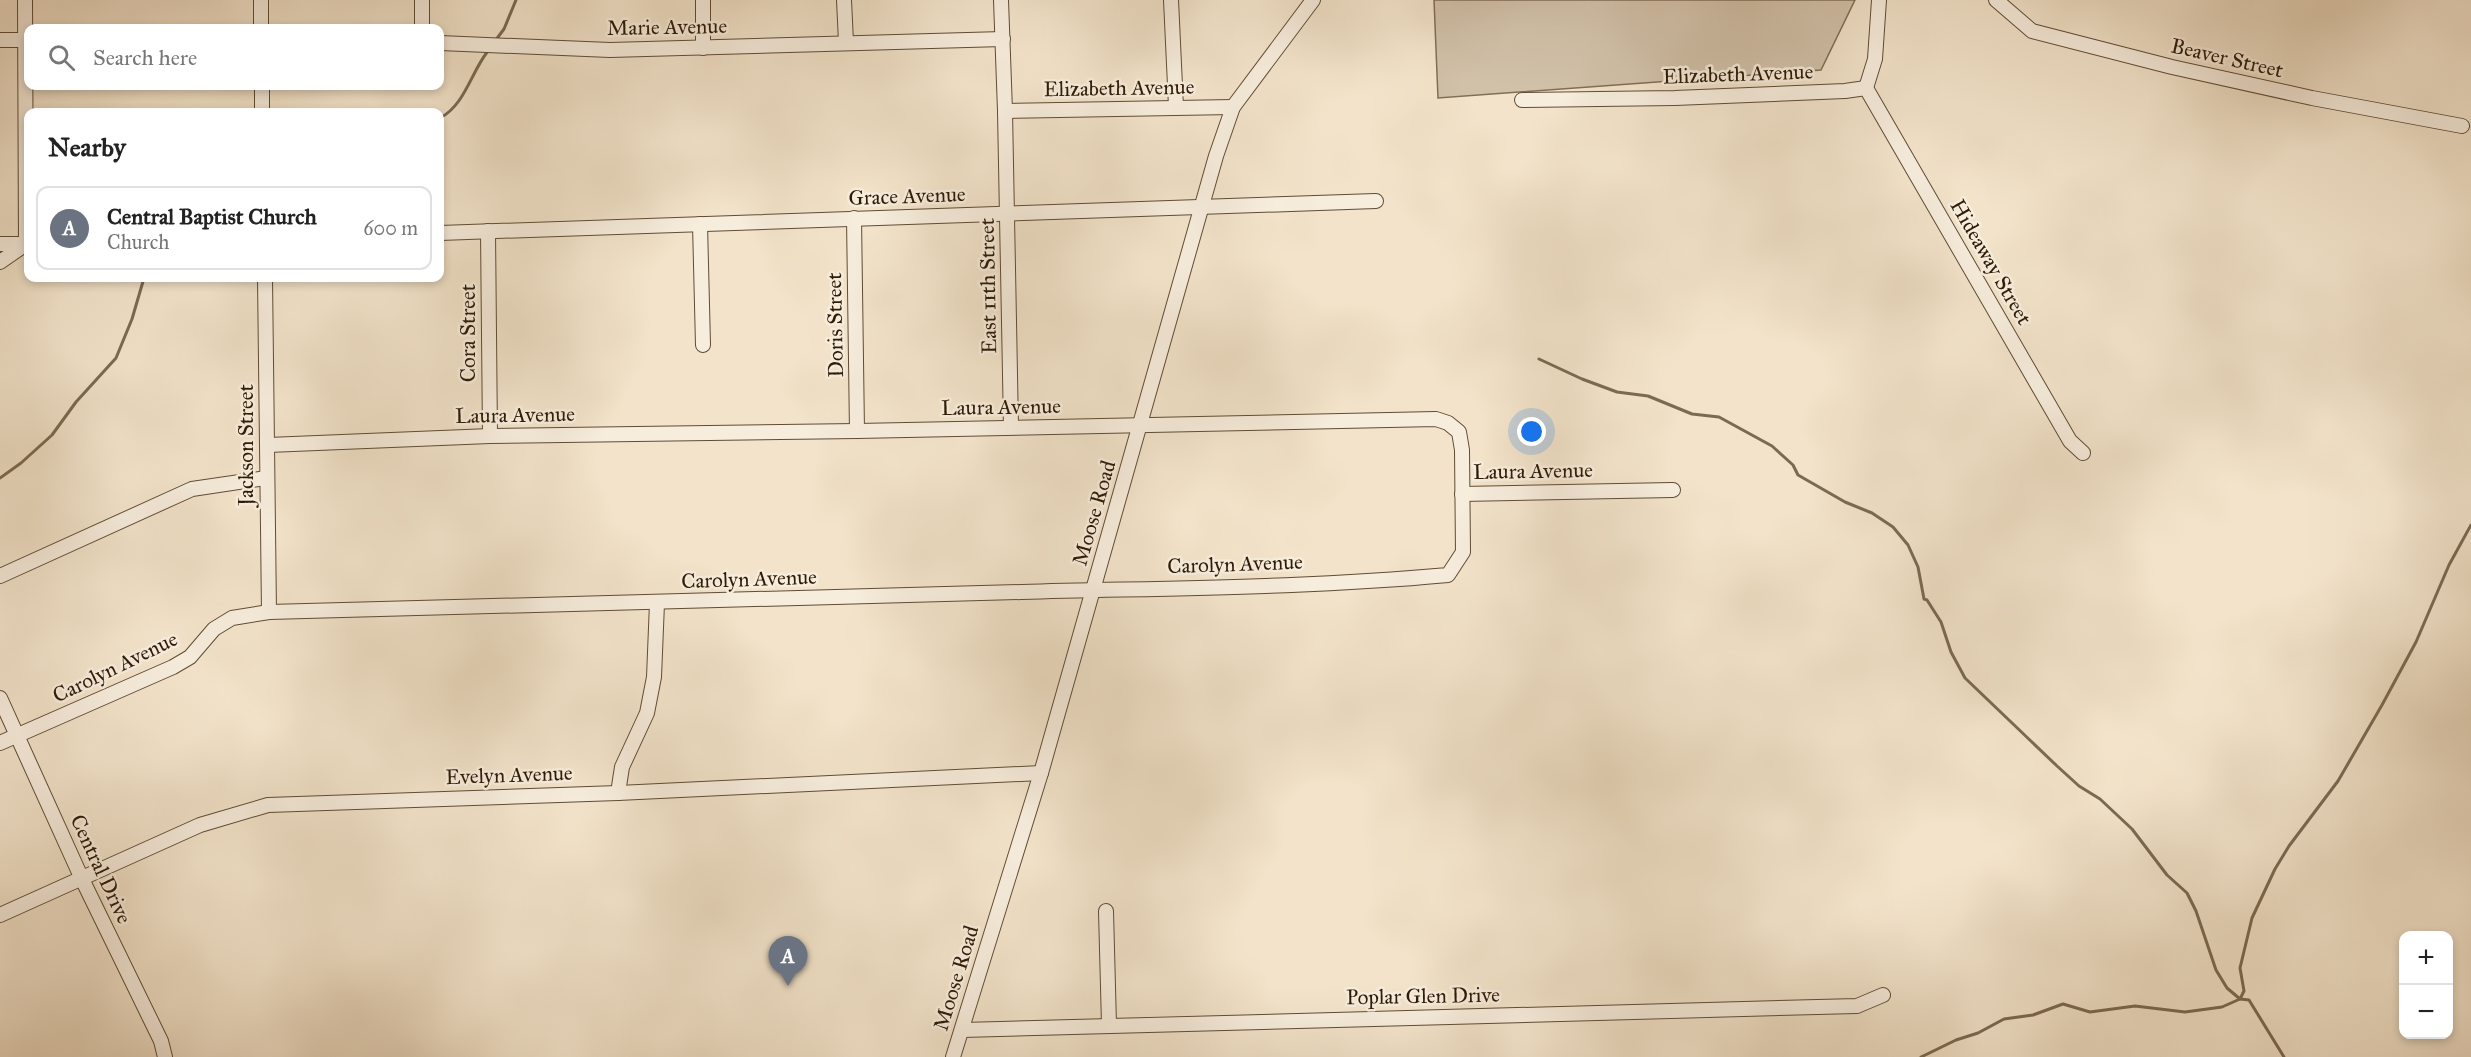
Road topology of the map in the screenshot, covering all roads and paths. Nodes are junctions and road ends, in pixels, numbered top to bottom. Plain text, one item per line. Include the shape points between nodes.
1 (25, 0) edge
2 (261, 0) edge
3 (422, 0) edge
4 (703, 0) edge
5 (844, 0) edge
6 (1001, 0) edge
7 (1171, 0) edge
8 (1313, 0) edge
9 (1879, 0) edge
10 (1996, 0) edge
11 (25, 24) edge
12 (261, 24) edge
13 (422, 24) edge
14 (1003, 39) junction
15 (0, 40) edge
16 (24, 40) edge
17 (846, 42) junction
18 (444, 43) edge
19 (703, 48) junction
20 (1866, 88) junction
21 (25, 90) edge
22 (262, 90) edge
23 (1522, 100) dead end
24 (1176, 107) junction
25 (1233, 107) junction
26 (26, 108) edge
27 (262, 108) edge
28 (1005, 111) junction
29 (2462, 126) dead end
30 (1376, 201) dead end
31 (1201, 208) junction
32 (1007, 214) junction
33 (854, 218) junction
34 (700, 224) junction
35 (488, 231) junction
36 (444, 233) edge
37 (0, 244) edge
38 (24, 244) edge
39 (24, 246) edge
40 (0, 261) edge
41 (265, 282) edge
42 (703, 345) dead end
43 (1141, 426) junction
44 (1011, 427) junction
45 (857, 431) junction
46 (490, 436) junction
47 (268, 445) junction
48 (2083, 453) dead end
49 (266, 478) junction
50 (1673, 490) dead end
51 (1462, 494) junction
52 (0, 576) edge
53 (1094, 590) junction
54 (657, 603) junction
55 (269, 612) junction
56 (0, 698) edge
57 (17, 736) junction
58 (0, 743) edge
59 (1041, 773) junction
60 (618, 793) junction
61 (82, 879) junction
62 (1106, 911) dead end
63 (0, 915) edge
64 (1883, 995) dead end
65 (1109, 1025) junction
66 (962, 1030) junction
67 (165, 1057) edge
68 (953, 1057) edge

1 - 11 street
2 - 12 street
3 - 13 street
4 - 19 street
5 - 17 street
6 - 14 street, East 11th Street
7 - 24 street
8 - 25 street, Moose Road
9 - 20 street via 1875,59
10 - 29 street, Beaver Street via 2032,31 2172,68
14 - 17 street, Marie Avenue
14 - 28 street, East 11th Street
15 - 16 street
17 - 19 street, Marie Avenue
18 - 19 street, Marie Avenue via 610,50
20 - 23 street, Elizabeth Avenue via 1675,98
20 - 48 street, Hideaway Street via 2070,441
21 - 26 street
22 - 27 street
24 - 25 street, Elizabeth Avenue
24 - 28 street, Elizabeth Avenue
25 - 31 street, Moose Road
28 - 32 street, East 11th Street
30 - 31 street, Grace Avenue
31 - 32 street, Grace Avenue
31 - 43 street, Moose Road
32 - 33 street, Grace Avenue
32 - 44 street, East 11th Street
33 - 34 street, Grace Avenue
33 - 45 street, Doris Street
34 - 35 street, Grace Avenue
34 - 42 street
35 - 36 street, Grace Avenue
35 - 46 street, Cora Street
37 - 38 street
39 - 40 street
41 - 47 street, Jackson Street
43 - 44 street, Laura Avenue
43 - 51 street, Laura Avenue via 1436,419 1459,432
43 - 53 street, Moose Road
44 - 45 street, Laura Avenue
45 - 46 street, Laura Avenue
46 - 47 street, Laura Avenue
47 - 49 street, Jackson Street
49 - 52 street via 192,489
49 - 55 street, Jackson Street
50 - 51 street, Laura Avenue
51 - 53 street, Carolyn Avenue via 1463,552 1448,575
53 - 54 street, Carolyn Avenue
53 - 59 street, Moose Road
54 - 55 street, Carolyn Avenue
54 - 60 street via 654,677 647,713 622,767
55 - 57 street, Carolyn Avenue via 232,618 214,629 190,657 173,668
56 - 57 street, Central Drive
57 - 58 street, Carolyn Avenue
57 - 61 street, Central Drive
59 - 60 street, Evelyn Avenue
59 - 66 street, Moose Road
60 - 61 street, Evelyn Avenue via 268,805 200,825
61 - 63 street, Evelyn Avenue
61 - 67 street, Central Drive
62 - 65 street
64 - 65 street, Poplar Glen Drive via 1857,1006 1787,1009
65 - 66 street, Poplar Glen Drive
66 - 68 street, Moose Road

